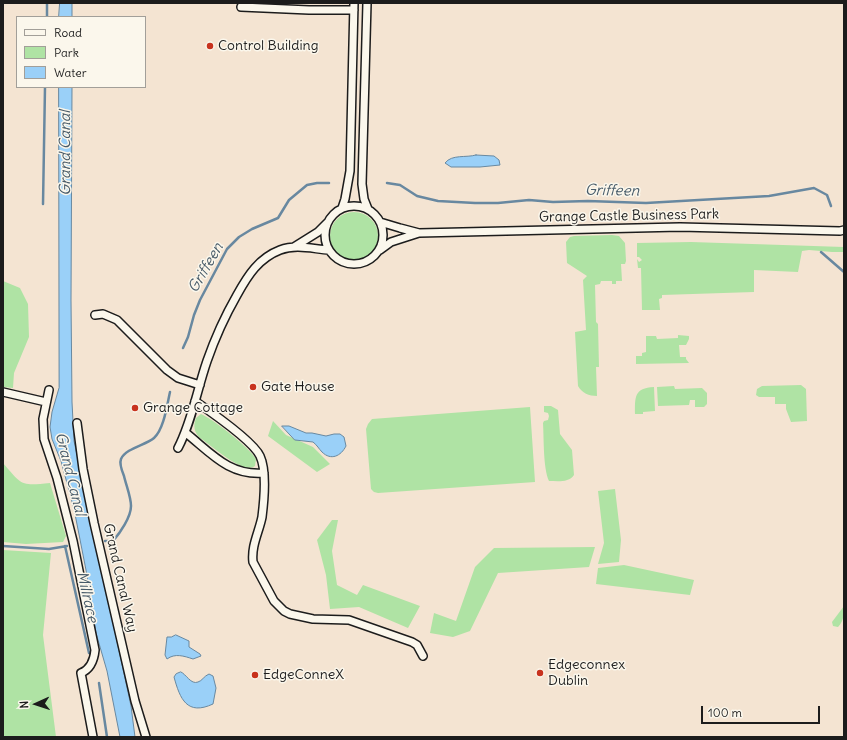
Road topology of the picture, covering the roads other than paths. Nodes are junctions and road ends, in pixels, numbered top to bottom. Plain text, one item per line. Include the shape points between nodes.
1 (367, 3) edge
2 (241, 7) dead end
3 (354, 7) edge
4 (342, 208) junction
5 (368, 210) junction
6 (328, 222) junction
7 (380, 222) junction
8 (842, 231) edge
9 (419, 233) junction
10 (294, 247) junction
11 (329, 250) junction
12 (380, 250) junction
13 (95, 315) dead end
14 (200, 385) junction
15 (50, 390) dead end
16 (3, 392) edge
17 (195, 401) junction
18 (46, 402) junction
19 (77, 423) dead end
20 (186, 434) junction
21 (178, 448) dead end
22 (264, 473) junction
23 (424, 656) dead end
24 (93, 737) edge
25 (146, 737) edge

1 - 5 street via 362,184
2 - 3 street via 309,10
3 - 4 street via 350,171
4 - 5 street via 353,206
4 - 6 street
5 - 7 street
6 - 10 street via 318,232
6 - 11 street via 325,231
7 - 9 street, Grange Castle Business Park
7 - 12 street via 384,233
8 - 9 street, Grange Castle Business Park via 680,227
9 - 12 street, Grange Castle Business Park via 391,242
10 - 11 street
10 - 14 street via 267,257 253,268 218,331
11 - 12 street via 338,259 358,264 367,262
13 - 14 street via 103,314 117,320 178,378
14 - 17 street
15 - 18 street
16 - 18 street
17 - 20 street
17 - 22 street via 254,447 262,459
18 - 24 street via 42,419 44,439 73,541 95,650 90,667 81,673
19 - 25 street, Grand Canal Way via 94,523 134,701
20 - 21 street
20 - 22 street via 236,471
22 - 23 street via 262,516 252,555 253,562 274,601 284,611 296,616 349,620 412,642

